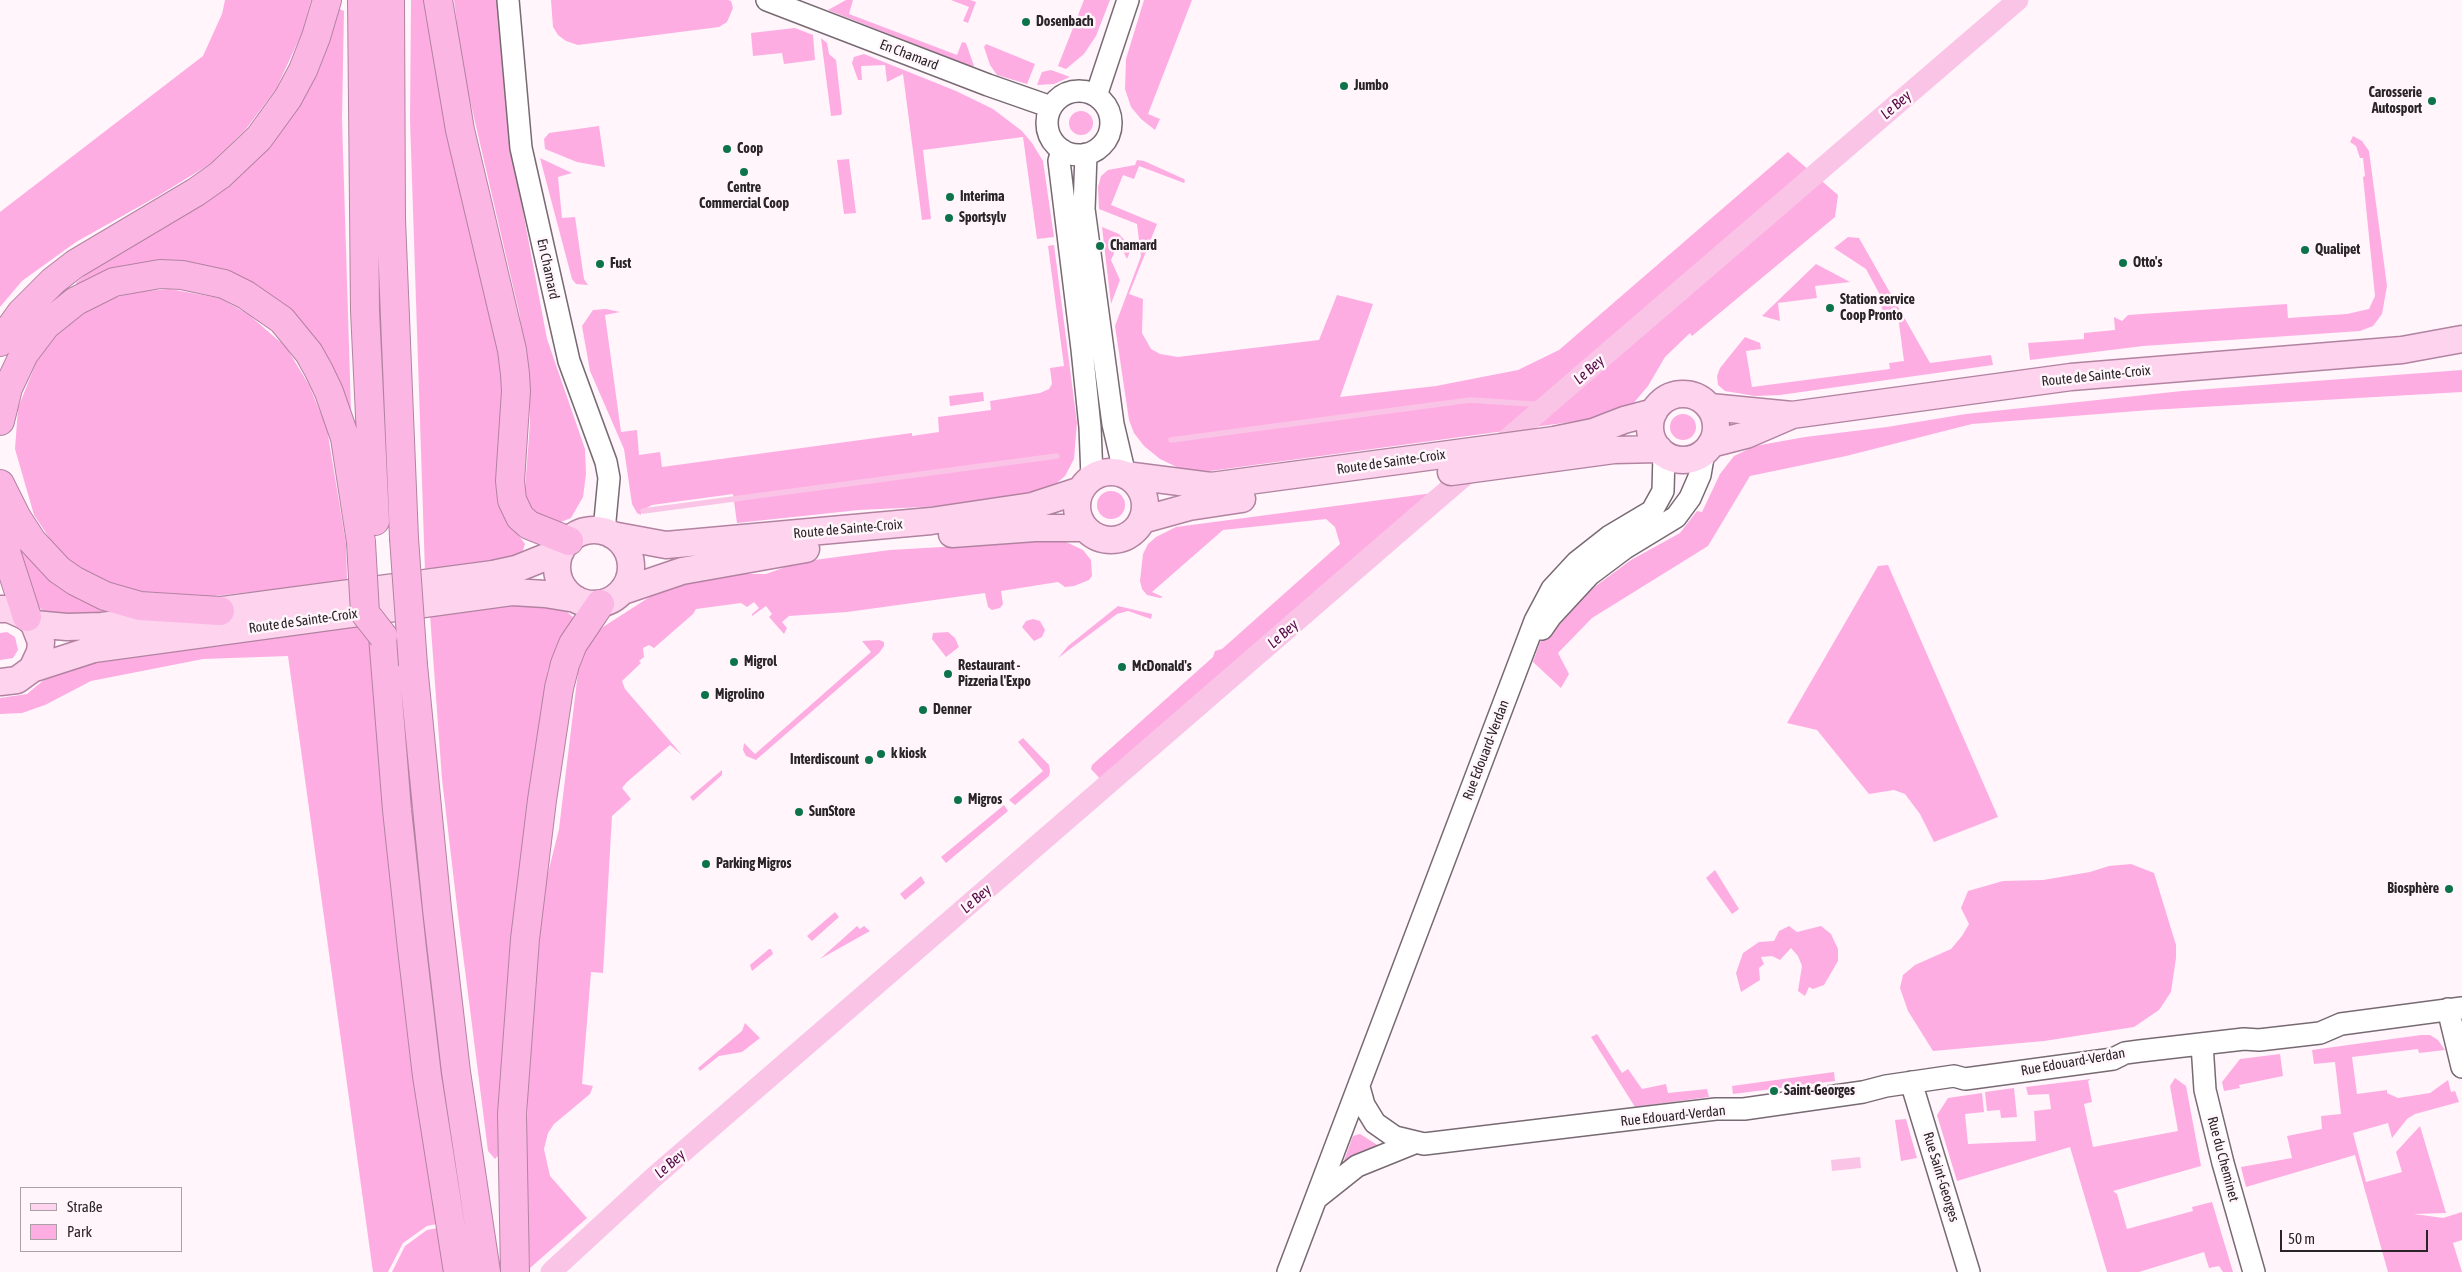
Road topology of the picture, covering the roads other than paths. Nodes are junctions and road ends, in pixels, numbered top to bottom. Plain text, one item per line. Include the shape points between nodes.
1 (327, 0) edge
2 (362, 0) edge
3 (390, 0) edge
4 (438, 0) edge
5 (508, 0) edge
6 (767, 0) edge
7 (1128, 0) edge
8 (1096, 96) junction
9 (1051, 107) junction
10 (1062, 150) junction
11 (1086, 154) junction
12 (2462, 339) edge
13 (0, 342) edge
14 (2402, 350) junction
15 (2462, 352) edge
16 (1710, 407) junction
17 (1654, 412) junction
18 (1792, 415) junction
19 (0, 421) edge
20 (1708, 448) junction
21 (1661, 451) junction
22 (1125, 475) junction
23 (0, 484) edge
24 (1086, 484) junction
25 (0, 511) edge
26 (1142, 520) junction
27 (1085, 528) junction
28 (608, 533) junction
29 (369, 542) junction
30 (565, 546) junction
31 (599, 598) junction
32 (0, 609) edge
33 (220, 611) junction
34 (31, 621) junction
35 (1519, 662) junction
36 (32, 669) junction
37 (0, 682) edge
38 (2455, 1009) edge
39 (2202, 1044) junction
40 (2462, 1067) edge
41 (1911, 1082) junction
42 (1359, 1088) junction
43 (1414, 1143) junction
44 (1316, 1199) junction
45 (458, 1272) edge
46 (486, 1272) edge
47 (515, 1272) edge
48 (1288, 1272) edge
49 (1969, 1272) edge
50 (2254, 1272) edge

1 - 13 highway via 303,70 288,98 259,138 220,175 196,192 67,270 38,294 7,329
2 - 29 highway
3 - 46 highway, bridge via 391,219 404,538 437,909 456,1072
4 - 30 highway via 460,130 512,350 516,391 510,473 512,500 520,517 529,525
5 - 28 street, En Chamard via 521,148 569,361 606,462
6 - 9 street, En Chamard
7 - 8 street
8 - 9 street via 1087,92 1071,92 1059,97
8 - 11 street via 1109,112 1111,122 1104,142
9 - 10 street via 1048,131
10 - 11 street
10 - 24 street via 1059,161 1087,398
11 - 22 street via 1084,209 1113,424
12 - 14 main road, Route de Sainte-Croix
14 - 15 main road, Route de Sainte-Croix
14 - 18 main road, Route de Sainte-Croix via 2071,377
16 - 17 main road via 1701,399 1681,394 1663,400
16 - 18 main road, Route de Sainte-Croix
16 - 20 main road via 1716,426
17 - 21 main road via 1651,435
17 - 22 main road, Route de Sainte-Croix via 1593,432 1554,440 1211,486
18 - 20 main road, Route de Sainte-Croix
19 - 29 highway via 8,388 24,354 52,319 76,301 114,282 160,274 224,284 246,294 282,320 319,371 345,438
20 - 21 main road via 1695,458 1684,460 1674,459
20 - 35 street via 1686,506 1666,525 1625,548 1589,575 1551,616
21 - 26 main road, Route de Sainte-Croix via 1614,450 1288,492 1189,507
21 - 35 street via 1663,491 1652,511 1610,536 1577,562 1552,589
22 - 24 main road via 1102,473
22 - 26 main road via 1141,489 1145,504
23 - 33 highway via 32,541 59,570 75,581 105,596 140,606
24 - 27 main road via 1077,510
24 - 28 main road, Route de Sainte-Croix via 1032,506 931,521 666,545
25 - 34 highway via 7,555
26 - 27 main road via 1132,533 1121,539 1097,537
27 - 31 main road, Route de Sainte-Croix via 920,536 793,550 682,571
28 - 30 main road, Route de Sainte-Croix via 585,531
28 - 31 main road via 620,540 630,556 631,574
29 - 45 highway via 386,671 396,810 427,1076
30 - 31 main road via 557,569 562,586
30 - 33 main road, Route de Sainte-Croix via 506,572
31 - 36 main road, Route de Sainte-Croix via 512,592 94,649
31 - 47 highway via 573,644 559,688 531,885 515,1066 512,1152
32 - 34 main road, Route de Sainte-Croix via 9,609
33 - 34 main road, Route de Sainte-Croix via 95,627
34 - 36 main road via 41,642
35 - 42 street, Rue Edouard-Verdan
36 - 37 main road, Route de Sainte-Croix via 17,680
38 - 39 street, Rue Edouard-Verdan via 2341,1024 2320,1033
38 - 40 street
39 - 41 street, Rue Edouard-Verdan via 1974,1078 1954,1076
39 - 50 street, Rue du Cheminet via 2205,1090
41 - 43 street, Rue Edouard-Verdan via 1744,1109 1716,1108 1492,1138
41 - 49 street, Rue Saint-Georges
42 - 43 street, Rue Edouard-Verdan via 1364,1105 1375,1123
42 - 44 street
43 - 44 street via 1357,1166
44 - 48 street

